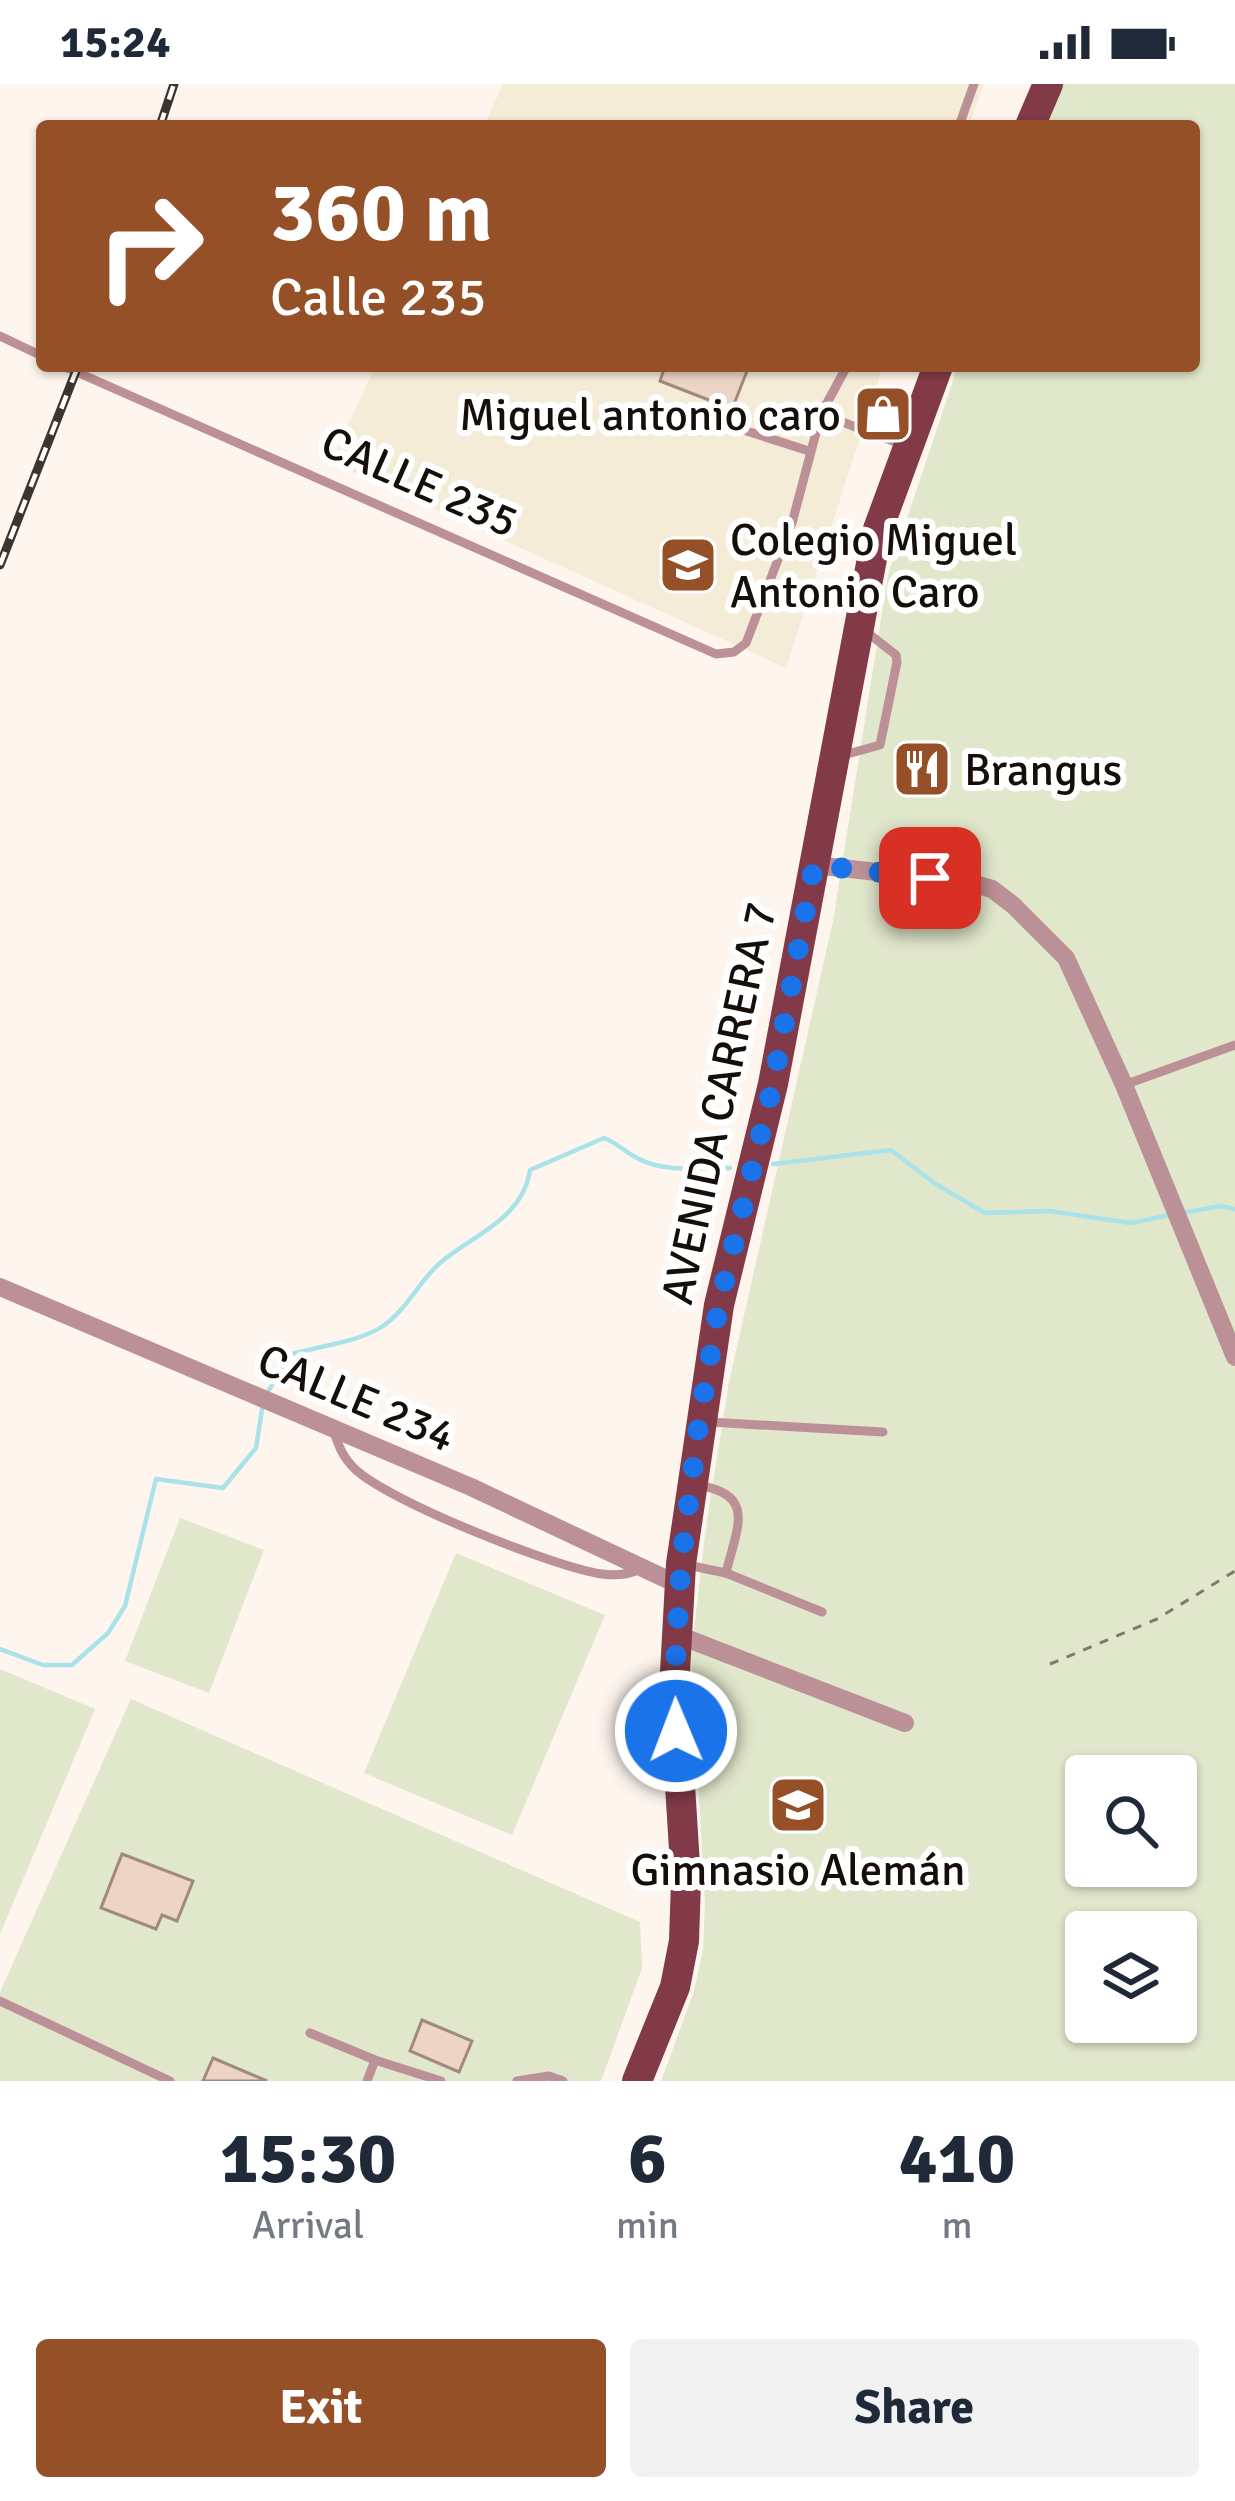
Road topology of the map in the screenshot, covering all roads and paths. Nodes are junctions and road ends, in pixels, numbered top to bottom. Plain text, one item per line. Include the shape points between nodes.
1 (974, 84) edge
2 (1048, 84) edge
3 (961, 120) edge
4 (1033, 120) edge
5 (0, 336) edge
6 (36, 353) edge
7 (77, 372) edge
8 (844, 372) edge
9 (936, 372) edge
10 (675, 408) dead end
11 (820, 414) junction
12 (906, 446) junction
13 (809, 451) junction
14 (860, 627) junction
15 (837, 756) junction
16 (814, 865) junction
17 (1235, 1045) edge
18 (1124, 1084) junction
19 (0, 1287) edge
20 (1235, 1357) edge
21 (699, 1421) junction
22 (333, 1429) junction
23 (883, 1432) dead end
24 (692, 1484) junction
25 (643, 1568) junction
26 (1235, 1571) edge
27 (726, 1573) junction
28 (681, 1575) junction
29 (822, 1612) dead end
30 (678, 1635) junction
31 (1050, 1664) dead end
32 (905, 1723) dead end
33 (0, 2001) edge
34 (310, 2032) dead end
35 (375, 2060) junction
36 (170, 2081) edge
37 (367, 2081) edge
38 (441, 2081) edge
39 (517, 2081) edge
40 (562, 2081) edge
41 (637, 2081) edge

1 - 3 lane
2 - 4 main road
5 - 6 lane
7 - 13 lane, CALLE 235 via 716,654 746,643 792,523
8 - 11 lane
9 - 12 main road, AVENIDA CARRERA 7
10 - 13 lane
11 - 12 lane
11 - 13 lane
12 - 14 main road, AVENIDA CARRERA 7 via 877,532
14 - 15 main road, AVENIDA CARRERA 7
14 - 15 lane via 897,662 880,746
15 - 16 main road, AVENIDA CARRERA 7
16 - 18 street via 992,889 1066,958
16 - 21 main road, AVENIDA CARRERA 7
17 - 18 lane
18 - 20 street
19 - 22 street, CALLE 234
21 - 23 lane
21 - 24 main road, AVENIDA CARRERA 7
22 - 25 street, CALLE 234
22 - 25 lane via 354,1468 422,1509 579,1569 621,1576
24 - 27 lane via 720,1489 737,1506
24 - 28 main road, AVENIDA CARRERA 7
25 - 28 street, CALLE 234
26 - 31 path via 1157,1619
27 - 28 lane
27 - 29 lane
28 - 30 main road, AVENIDA CARRERA 7
30 - 32 street
30 - 41 main road, AVENIDA CARRERA 7 via 684,1941 675,1987
33 - 36 lane
34 - 35 lane
35 - 37 lane
35 - 38 lane
39 - 40 lane

